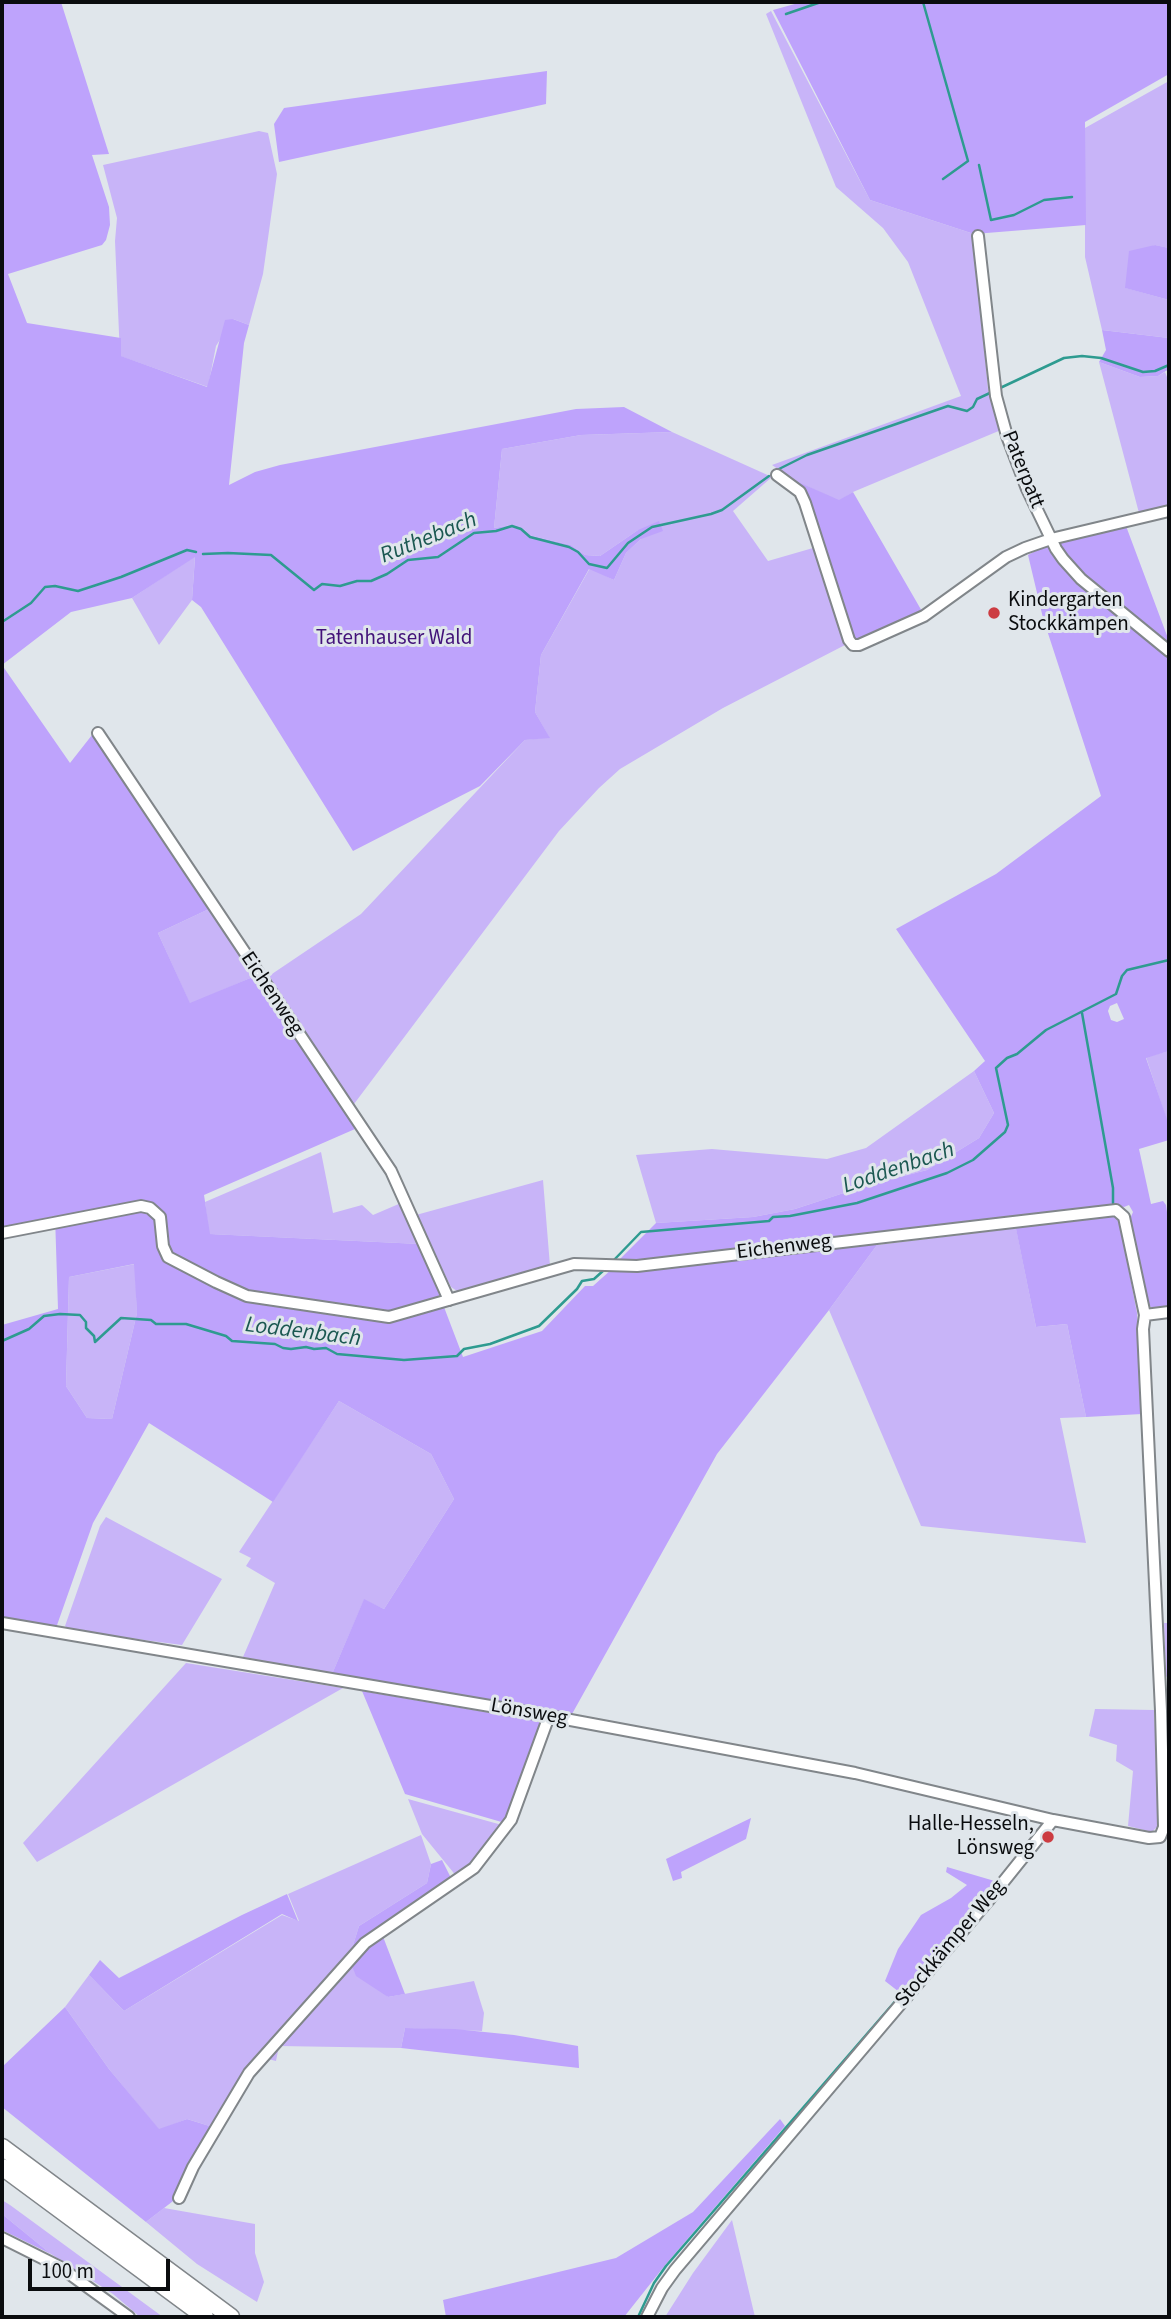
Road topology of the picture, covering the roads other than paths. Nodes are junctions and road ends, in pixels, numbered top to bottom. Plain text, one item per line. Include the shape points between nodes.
1 (978, 236) dead end
2 (777, 475) dead end
3 (1169, 511) edge
4 (1051, 539) junction
5 (1169, 651) edge
6 (98, 733) dead end
7 (2, 1233) edge
8 (449, 1300) junction
9 (1169, 1312) edge
10 (1145, 1315) junction
11 (2, 1623) edge
12 (549, 1716) junction
13 (1053, 1820) junction
14 (2, 2147) edge
15 (2, 2167) edge
16 (179, 2198) dead end
17 (2, 2238) edge
18 (129, 2317) edge
19 (205, 2317) edge
20 (231, 2317) edge
21 (647, 2317) edge

1 - 4 street, Paterpatt via 996,396 1027,489
2 - 4 street via 800,492 805,503 853,645 924,616 1006,557
3 - 4 street
4 - 5 street, Paterpatt via 1081,579
6 - 8 street, Eichenweg via 391,1171
7 - 8 street, Eichenweg via 141,1206 160,1217 168,1257 247,1296 389,1317
8 - 10 street, Eichenweg via 575,1264 637,1266 1110,1209 1121,1213
9 - 10 street
10 - 13 street via 1164,1827 1160,1837 1154,1838
11 - 12 street, Lönsweg
12 - 13 street, Lönsweg via 855,1773
12 - 16 street via 511,1820 474,1868 365,1943 249,2073
13 - 21 street, Stockkämper Weg via 675,2270
14 - 20 highway
15 - 19 highway
17 - 18 street via 60,2267

